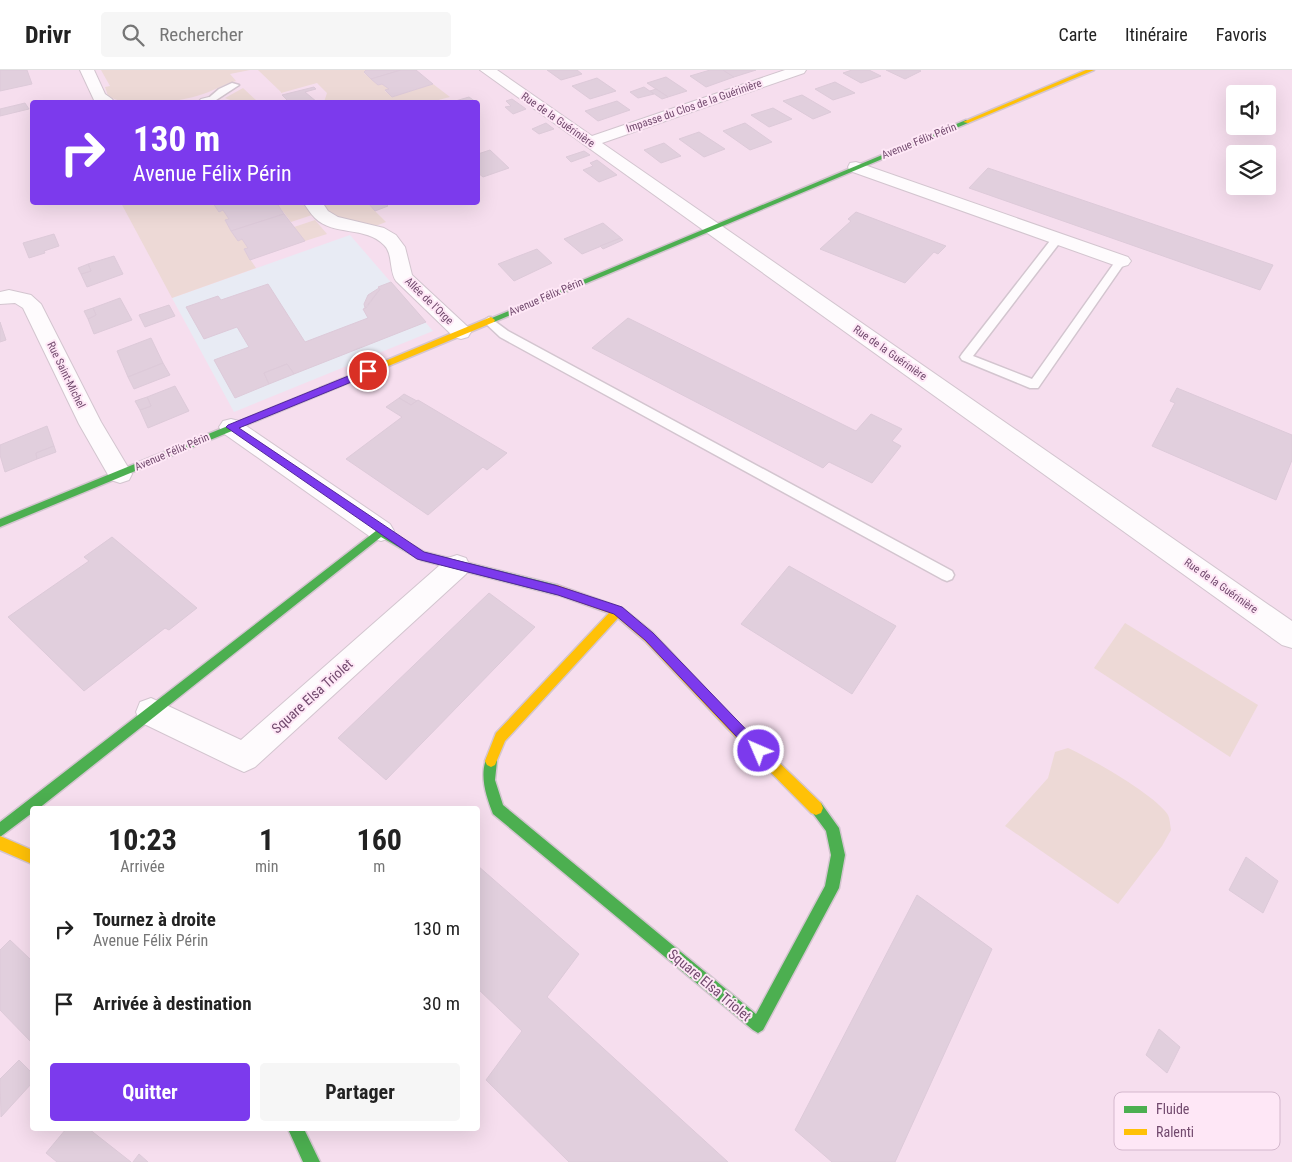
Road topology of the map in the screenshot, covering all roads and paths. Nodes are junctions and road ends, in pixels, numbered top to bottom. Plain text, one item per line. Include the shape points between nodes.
1 (87, 70) edge
2 (487, 70) edge
3 (799, 70) edge
4 (1091, 70) edge
5 (235, 85) dead end
6 (104, 100) edge
7 (211, 100) edge
8 (589, 142) junction
9 (856, 167) junction
10 (314, 205) edge
11 (711, 226) junction
12 (1057, 239) junction
13 (1121, 261) joint
14 (0, 298) edge
15 (489, 321) junction
16 (461, 332) junction
17 (231, 427) junction
18 (120, 474) junction
19 (0, 523) edge
20 (381, 530) junction
21 (457, 566) junction
22 (947, 576) dead end
23 (618, 611) junction
24 (1292, 636) edge
25 (151, 712) junction
26 (31, 806) edge
27 (30, 807) edge
28 (0, 830) edge
29 (0, 843) edge
30 (30, 856) edge
31 (297, 1131) edge
32 (312, 1162) edge

1 - 6 street via 99,97
2 - 8 street, Rue de la Guérinière
3 - 8 street, Impasse du Clos de la Guérinière
4 - 9 street, Avenue Félix Périn
5 - 7 lane
8 - 11 street, Rue de la Guérinière
9 - 11 street, Avenue Félix Périn
9 - 12 street
10 - 16 street, Allée de l'Orge via 332,221 367,229 389,239 396,247 403,277
11 - 15 street, Avenue Félix Périn
11 - 24 street, Rue de la Guérinière
12 - 13 street
12 - 13 lane via 966,357 1034,385
14 - 18 street, Rue Saint-Michel via 22,297 31,304 90,424
15 - 16 street, Avenue Félix Périn
15 - 22 lane via 504,334
16 - 17 street, Avenue Félix Périn
17 - 18 street, Avenue Félix Périn
17 - 20 street, Square Elsa Triolet
18 - 19 street, Avenue Félix Périn
20 - 21 street, Square Elsa Triolet via 421,556
20 - 25 street
21 - 23 street, Square Elsa Triolet via 558,590
21 - 25 street, Square Elsa Triolet via 244,757
23 - 23 street, Square Elsa Triolet via 649,637 832,828 838,855 832,888 758,1024 498,809 488,783 490,758 500,737
25 - 26 street
27 - 28 street
29 - 30 street
31 - 32 street

